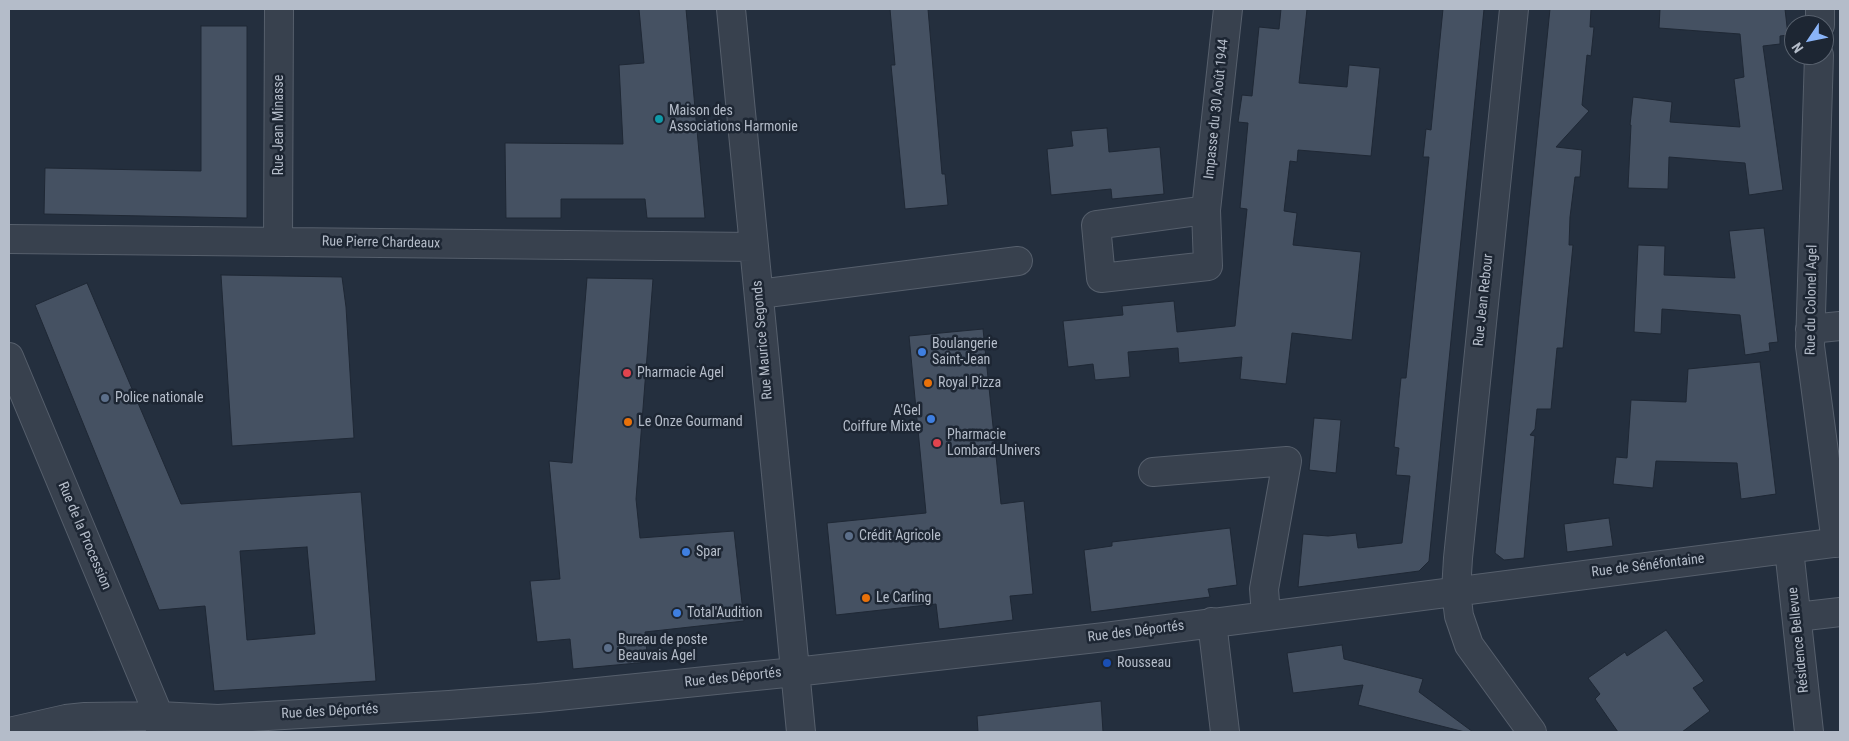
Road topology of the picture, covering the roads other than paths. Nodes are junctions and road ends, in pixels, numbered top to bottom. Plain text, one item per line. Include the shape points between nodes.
1 (279, 9) edge
2 (731, 9) edge
3 (1228, 9) edge
4 (1514, 9) edge
5 (1819, 65) edge
6 (1206, 210) dead end
7 (9, 239) edge
8 (278, 242) junction
9 (754, 247) junction
10 (1018, 262) dead end
11 (759, 294) junction
12 (1840, 326) edge
13 (1810, 329) junction
14 (9, 357) edge
15 (1153, 472) dead end
16 (1838, 542) edge
17 (1789, 549) junction
18 (1456, 591) junction
19 (1840, 612) edge
20 (1266, 615) junction
21 (1797, 617) junction
22 (1212, 622) junction
23 (795, 672) junction
24 (159, 724) edge
25 (9, 732) edge
26 (801, 732) edge
27 (1225, 732) edge
28 (1532, 732) edge
29 (1809, 732) edge

1 - 8 street, Rue Jean Minasse
2 - 9 street, Rue Maurice Segonds
3 - 6 street, Impasse du 30 Août 1944
4 - 18 street, Rue Jean Rebour
5 - 13 street, Rue du Colonel Agel
7 - 8 street, Rue Pierre Chardeaux
8 - 9 street, Rue Pierre Chardeaux
9 - 11 street, Rue Maurice Segonds
10 - 11 street
11 - 23 street, Rue Maurice Segonds
12 - 13 street
13 - 16 street, Rue du Colonel Agel via 1812,367
14 - 24 street, Rue de la Procession
15 - 20 street via 1287,461 1264,589
16 - 17 street, Rue de Sénéfontaine
17 - 18 street, Rue de Sénéfontaine
17 - 21 street, Résidence Bellevue
18 - 20 street, Rue des Déportés
18 - 28 street, Rue Jean Rebour via 1459,616 1469,645
19 - 21 street
20 - 22 street, Rue des Déportés
21 - 29 street, Résidence Bellevue
22 - 23 street, Rue des Déportés
22 - 27 street
23 - 24 street, Rue des Déportés via 493,702
23 - 26 street, Rue Maurice Segonds
24 - 25 street, Rue des Déportés via 85,717

